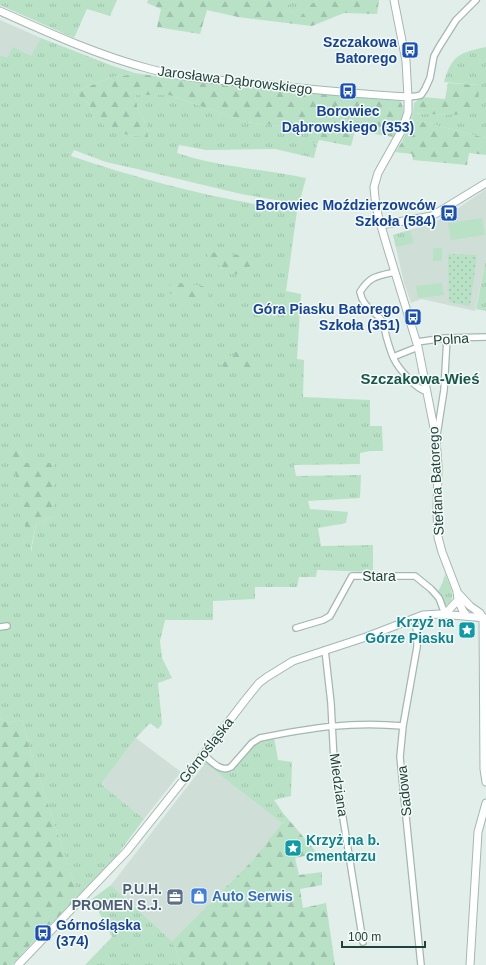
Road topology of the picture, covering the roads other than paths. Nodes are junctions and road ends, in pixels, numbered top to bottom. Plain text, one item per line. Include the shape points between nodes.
1 (394, 0) edge
2 (476, 0) edge
3 (0, 11) edge
4 (408, 97) junction
5 (486, 183) edge
6 (381, 225) junction
7 (395, 272) junction
8 (486, 337) edge
9 (447, 338) junction
10 (418, 344) junction
11 (393, 357) junction
12 (426, 391) junction
13 (436, 438) junction
14 (457, 591) junction
15 (458, 600) junction
16 (470, 606) junction
17 (445, 614) junction
18 (467, 616) junction
19 (414, 618) junction
20 (484, 618) edge
21 (7, 626) dead end
22 (0, 627) edge
23 (296, 628) dead end
24 (325, 650) junction
25 (484, 668) edge
26 (332, 726) junction
27 (403, 726) junction
28 (203, 754) junction
29 (486, 782) edge
30 (486, 803) edge
31 (363, 942) dead end
32 (18, 965) edge
33 (421, 965) edge
34 (470, 965) edge

1 - 4 street, Stefana Batorego via 404,46
2 - 4 street via 456,20 434,56 425,89 420,95
3 - 4 street, Jarosława Dąbrowskiego via 86,49 163,72 323,91
4 - 6 street, Stefana Batorego via 408,112 404,125 375,182 375,205
5 - 6 street via 432,216
6 - 7 street, Stefana Batorego
7 - 10 street, Stefana Batorego
7 - 11 street via 375,276 360,292 366,306 384,325
8 - 9 street, Polna
9 - 10 street, Polna
9 - 13 street via 444,390
10 - 11 street, Polna
10 - 12 street, Stefana Batorego
11 - 12 street via 411,382 422,391
12 - 13 street, Stefana Batorego
13 - 14 street, Stefana Batorego via 438,537
14 - 15 street, Stefana Batorego
14 - 16 street, Stefana Batorego
15 - 17 street
15 - 18 street, Stefana Batorego
16 - 18 street
16 - 20 street, Stefana Batorego
17 - 18 street, Górnośląska
17 - 19 street, Górnośląska
17 - 23 street, Stara via 431,589 415,576 352,576 330,616
18 - 20 street, Górnośląska
19 - 24 street, Górnośląska
19 - 27 street, Sadowa via 417,647
20 - 25 street
21 - 22 street
24 - 26 street, Miedziana
24 - 28 street, Górnośląska via 293,661 259,683
25 - 29 street
26 - 27 street
26 - 28 street via 255,740 227,770
26 - 31 street, Miedziana via 334,762
27 - 33 street, Sadowa via 400,757
28 - 32 street, Górnośląska via 127,851
30 - 34 street via 478,832

